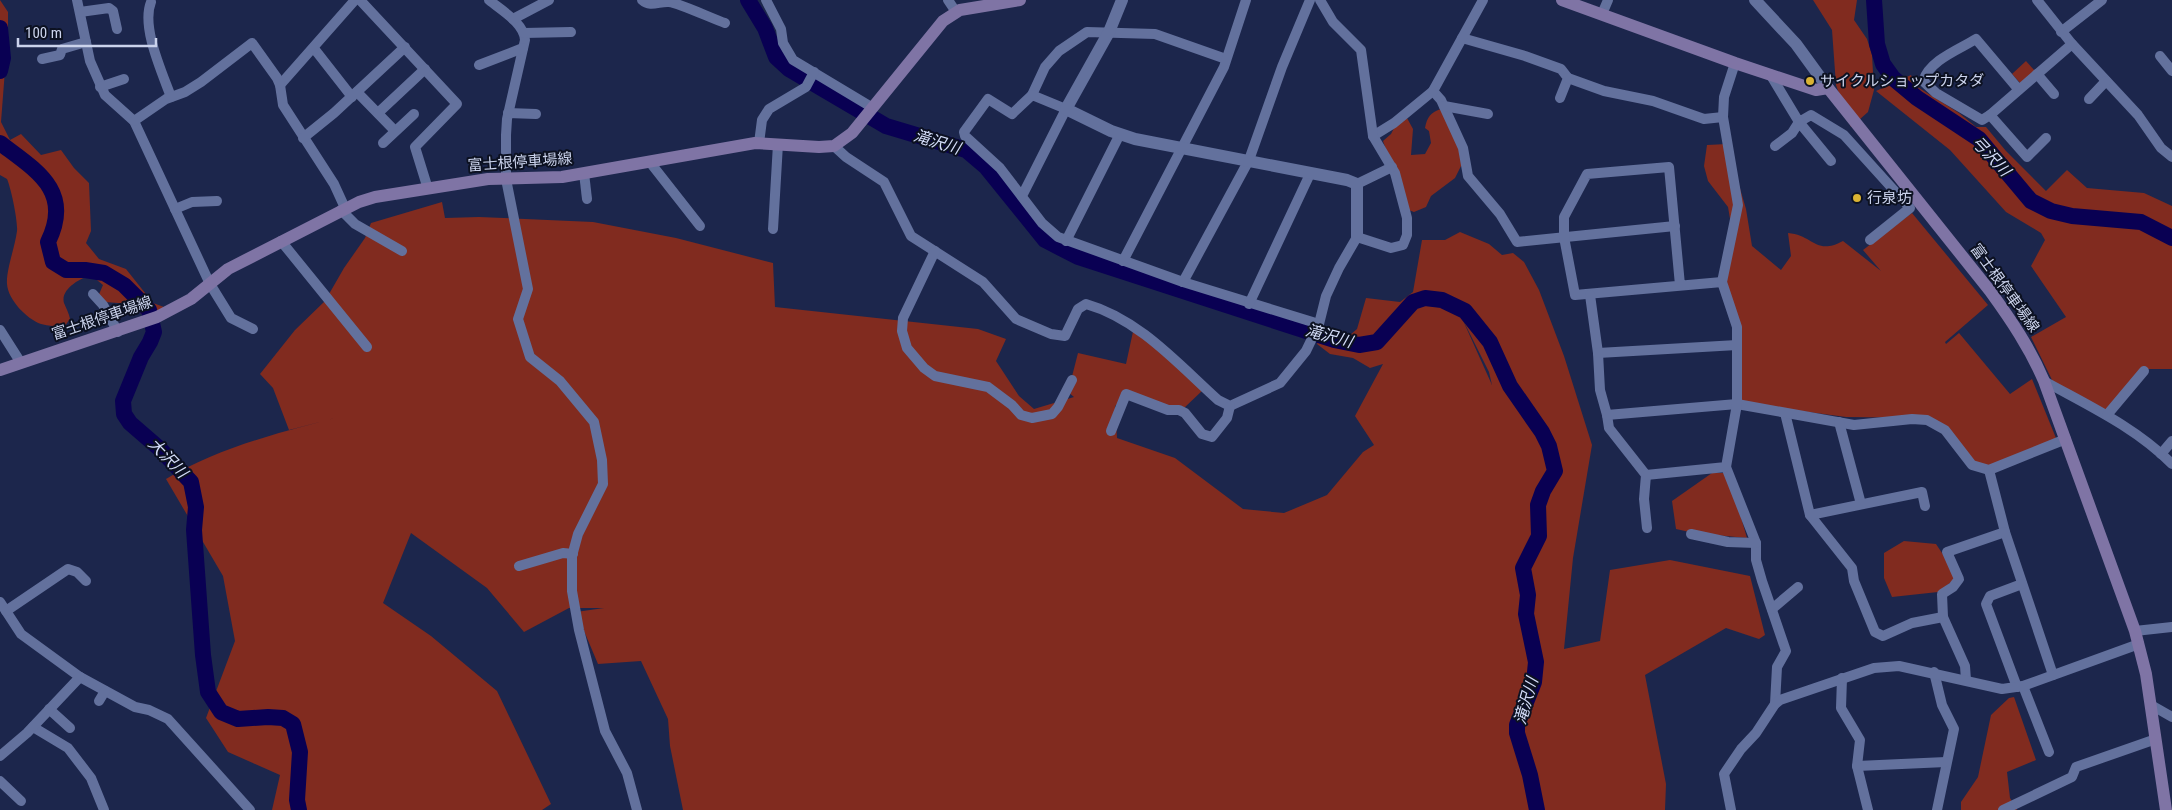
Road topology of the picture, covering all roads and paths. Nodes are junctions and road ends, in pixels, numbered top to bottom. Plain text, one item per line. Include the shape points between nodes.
1 (78, 0) edge
2 (355, 0) edge
3 (360, 0) edge
4 (489, 0) edge
5 (548, 0) edge
6 (642, 0) edge
7 (766, 0) edge
8 (948, 0) edge
9 (1020, 0) edge
10 (1122, 0) edge
11 (1246, 0) edge
12 (1310, 0) edge
13 (1320, 0) edge
14 (1483, 0) edge
15 (1562, 0) edge
16 (1608, 0) edge
17 (1755, 0) edge
18 (2037, 0) edge
19 (2102, 0) edge
20 (151, 2) dead end
21 (80, 12) junction
22 (956, 12) junction
23 (1602, 14) junction
24 (513, 19) junction
25 (725, 23) dead end
26 (117, 29) dead end
27 (570, 32) dead end
28 (1109, 32) junction
29 (2062, 32) junction
30 (524, 33) junction
31 (1462, 38) junction
32 (86, 42) junction
33 (2072, 44) junction
34 (405, 47) junction
35 (524, 48) junction
36 (316, 51) dead end
37 (2160, 56) dead end
38 (42, 59) dead end
39 (1226, 59) junction
40 (1735, 63) junction
41 (479, 65) dead end
42 (425, 69) junction
43 (2172, 71) edge
44 (814, 72) junction
45 (1770, 74) junction
46 (2037, 74) junction
47 (1568, 78) junction
48 (124, 79) dead end
49 (2106, 81) junction
50 (280, 85) junction
51 (100, 87) junction
52 (1828, 88) junction
53 (2019, 90) junction
54 (1433, 91) junction
55 (355, 94) junction
56 (2054, 94) dead end
57 (1032, 95) junction
58 (171, 97) junction
59 (1560, 98) dead end
60 (2089, 99) dead end
61 (1444, 106) junction
62 (873, 108) junction
63 (1066, 109) junction
64 (378, 113) junction
65 (508, 113) junction
66 (414, 114) dead end
67 (536, 114) dead end
68 (1488, 114) dead end
69 (1990, 115) junction
70 (1723, 117) junction
71 (134, 121) junction
72 (1799, 122) junction
73 (395, 131) junction
74 (1120, 134) junction
75 (1373, 136) junction
76 (303, 138) junction
77 (2046, 138) dead end
78 (383, 143) dead end
79 (759, 143) junction
80 (778, 144) junction
81 (834, 146) junction
82 (1775, 146) dead end
83 (1180, 149) junction
84 (2172, 157) edge
85 (1249, 160) junction
86 (649, 161) junction
87 (1831, 161) dead end
88 (1392, 167) junction
89 (584, 173) junction
90 (1310, 174) junction
91 (506, 179) junction
92 (1357, 184) junction
93 (428, 189) junction
94 (1022, 196) junction
95 (587, 199) dead end
96 (217, 201) dead end
97 (175, 209) junction
98 (343, 209) junction
99 (700, 226) dead end
100 (1675, 226) junction
101 (773, 229) dead end
102 (1357, 237) junction
103 (1564, 237) junction
104 (1870, 240) dead end
105 (281, 241) junction
106 (1066, 241) junction
107 (402, 251) dead end
108 (935, 251) junction
109 (1123, 261) junction
110 (1184, 282) junction
111 (1722, 282) junction
112 (210, 284) junction
113 (1680, 285) junction
114 (93, 294) dead end
115 (1590, 295) junction
116 (1249, 304) junction
117 (1317, 328) junction
118 (253, 329) dead end
119 (0, 330) edge
120 (118, 332) junction
121 (1737, 345) junction
122 (367, 347) dead end
123 (1598, 353) junction
124 (22, 363) junction
125 (0, 370) edge
126 (2144, 371) dead end
127 (1072, 380) dead end
128 (2044, 381) junction
129 (1737, 404) junction
130 (1230, 406) junction
131 (1785, 412) junction
132 (1607, 415) junction
133 (2107, 415) junction
134 (1839, 422) junction
135 (1111, 431) dead end
136 (2066, 439) junction
137 (2172, 441) edge
138 (2161, 454) junction
139 (2172, 464) edge
140 (1726, 466) junction
141 (1989, 470) junction
142 (1646, 475) junction
143 (1861, 504) junction
144 (1925, 506) dead end
145 (1810, 515) junction
146 (1647, 528) dead end
147 (2005, 532) junction
148 (1691, 534) dead end
149 (1756, 543) junction
150 (573, 554) junction
151 (519, 566) dead end
152 (86, 581) dead end
153 (2022, 584) junction
154 (1798, 587) dead end
155 (0, 602) edge
156 (1772, 609) junction
157 (6, 612) junction
158 (1944, 617) junction
159 (2172, 627) edge
160 (2135, 631) junction
161 (2138, 644) junction
162 (1934, 672) junction
163 (2053, 675) junction
164 (80, 677) junction
165 (1842, 678) junction
166 (1966, 680) junction
167 (2020, 686) junction
168 (105, 691) junction
169 (99, 702) dead end
170 (1775, 704) junction
171 (2151, 705) junction
172 (49, 709) junction
173 (2172, 717) edge
174 (33, 727) junction
175 (70, 728) dead end
176 (2156, 739) junction
177 (2048, 752) dead end
178 (0, 756) edge
179 (1946, 762) junction
180 (1857, 766) junction
181 (0, 781) edge
182 (21, 801) dead end
183 (104, 810) edge
184 (250, 810) edge
185 (637, 810) edge
186 (1731, 810) edge
187 (1868, 810) edge
188 (1938, 810) edge
189 (2002, 810) edge
190 (2166, 810) edge

1 - 21 street
2 - 50 street
3 - 34 street
4 - 24 street
5 - 24 street
6 - 25 street via 656,4 669,2
7 - 44 street via 793,60
8 - 22 street
9 - 22 main road
10 - 28 street
11 - 39 street
12 - 85 street
13 - 75 street via 1334,22 1360,50
14 - 31 street
15 - 23 main road
16 - 23 street
17 - 52 street via 1796,44
18 - 29 street
19 - 29 street
20 - 58 street via 148,10 152,41
21 - 26 street via 109,8 113,11
21 - 32 street
22 - 62 main road via 943,21
23 - 40 main road
24 - 30 street
27 - 30 street
28 - 39 street via 1155,34
28 - 57 street via 1087,32 1059,51 1045,67
28 - 63 street
29 - 33 street
30 - 35 street
31 - 47 street via 1561,69
31 - 54 street
32 - 38 street via 62,50 60,55
32 - 51 street
33 - 46 street
33 - 49 street
34 - 42 street
34 - 55 street
35 - 41 street
35 - 65 street
36 - 55 street
37 - 43 street
39 - 83 street
40 - 45 main road
40 - 70 street via 1724,97
42 - 64 street
42 - 93 street via 457,104 415,147
44 - 62 street
44 - 79 street via 806,87 769,109 762,120
45 - 52 main road via 1816,90
45 - 72 street
46 - 53 street
46 - 56 street
47 - 59 street
47 - 70 street via 1604,91 1653,101 1704,119
48 - 51 street
49 - 60 street
49 - 84 street
50 - 58 street via 252,43 201,82
50 - 76 street via 283,105
51 - 71 street
52 - 128 main road, 富士根停車場線 via 2013,322 2032,352
53 - 69 street
53 - 69 street via 1976,39 1938,62 1926,74 1924,81 1936,94 1982,120
54 - 61 street
54 - 75 street
55 - 64 street
55 - 76 street
57 - 63 street
57 - 94 street via 1012,114 988,99 964,132 964,136 1000,168
58 - 71 street
61 - 68 street
61 - 103 street via 1463,148 1468,176 1500,214 1517,242
62 - 81 main road via 852,133
63 - 74 street
63 - 94 street
64 - 73 street
65 - 67 street
65 - 91 street
66 - 73 street
69 - 77 street via 2027,157
70 - 111 street via 1738,205
71 - 97 street
72 - 82 street
72 - 87 street
72 - 104 street via 1811,115 1844,135 1910,208
73 - 78 street
74 - 83 street
74 - 106 street
75 - 88 street
76 - 98 street via 334,184
79 - 80 main road, 富士根停車場線
79 - 86 main road, 富士根停車場線
80 - 81 main road, 富士根停車場線
80 - 101 street
81 - 108 street via 884,182 910,236
83 - 85 street
83 - 109 street
85 - 90 street
85 - 110 street
86 - 89 main road, 富士根停車場線
86 - 99 street
88 - 92 street
88 - 102 street via 1407,218 1403,246 1391,248
89 - 91 main road, 富士根停車場線 via 543,179
89 - 95 street
90 - 92 street
90 - 116 street
91 - 93 main road, 富士根停車場線
91 - 150 street via 528,289 518,318 530,357 560,381 594,422 602,460 603,484 578,534
92 - 102 street
93 - 98 main road, 富士根停車場線 via 375,197
94 - 106 street via 1042,223
96 - 97 street via 192,202
97 - 112 street
98 - 105 main road, 富士根停車場線
98 - 107 street via 355,224
100 - 103 street
100 - 103 street via 1669,167 1587,174 1564,217
100 - 113 street
102 - 117 street via 1326,296
103 - 115 street via 1575,295
105 - 112 main road, 富士根停車場線 via 228,269
105 - 122 street
106 - 109 street
108 - 127 street via 902,318 907,348 924,368 935,376 988,388 1012,405 1021,416 1032,418 1052,414
108 - 130 street via 983,282 1016,319 1051,334 1065,336 1078,309 1086,304 1102,308 1136,326 1218,400
109 - 110 street
110 - 116 street
111 - 113 street
111 - 121 street via 1737,326
112 - 118 street via 230,318
112 - 120 main road, 富士根停車場線 via 157,318
113 - 115 street
114 - 120 street
115 - 123 street
116 - 117 street
117 - 130 street via 1306,351 1280,383
119 - 124 street
120 - 124 main road, 富士根停車場線
121 - 123 street
121 - 129 street
123 - 132 street via 1600,390
124 - 125 main road, 富士根停車場線
126 - 133 street
128 - 133 street
128 - 136 main road, 富士根停車場線
129 - 131 street
129 - 132 street
129 - 140 street
130 - 135 street via 1227,418 1212,437 1202,434 1185,412 1168,410 1126,394
131 - 134 street
131 - 145 street
132 - 142 street via 1609,428
133 - 138 street
134 - 141 street via 1927,420 1946,430 1972,465
134 - 143 street
136 - 141 street
136 - 160 main road, 富士根停車場線
137 - 138 street
138 - 139 street
140 - 142 street
140 - 149 street
141 - 147 street
142 - 146 street
143 - 144 street via 1922,492
143 - 145 street
145 - 158 street via 1852,568 1874,632 1884,636 1912,623
147 - 153 street
147 - 158 street via 1946,552 1959,580 1942,594
148 - 149 street via 1728,542
149 - 156 street via 1756,560
150 - 151 street via 563,553
150 - 185 street via 572,592 604,731 628,774
152 - 157 street via 68,569
153 - 163 street
153 - 167 street via 1990,596 1986,604
154 - 156 street
155 - 157 street
156 - 170 street via 1786,650 1777,667
157 - 164 street via 21,634
158 - 166 street via 1965,666
159 - 160 street
160 - 161 main road, 富士根停車場線
161 - 163 street
161 - 171 main road, 富士根停車場線
162 - 165 street via 1899,666 1874,668
162 - 166 street
162 - 179 street via 1942,705 1954,729
163 - 167 street
164 - 168 street
164 - 172 street
165 - 170 street
165 - 180 street via 1841,708 1860,740
166 - 167 street via 1992,688
167 - 177 street
168 - 169 street
168 - 184 street via 168,719
170 - 186 street via 1724,774
171 - 173 street
171 - 176 main road, 富士根停車場線
172 - 174 street
172 - 175 street
174 - 178 street
174 - 183 street via 68,748 91,778
176 - 189 street via 2076,767 2072,776
176 - 190 main road, 富士根停車場線
179 - 180 street
179 - 188 street
180 - 187 street
181 - 182 street

